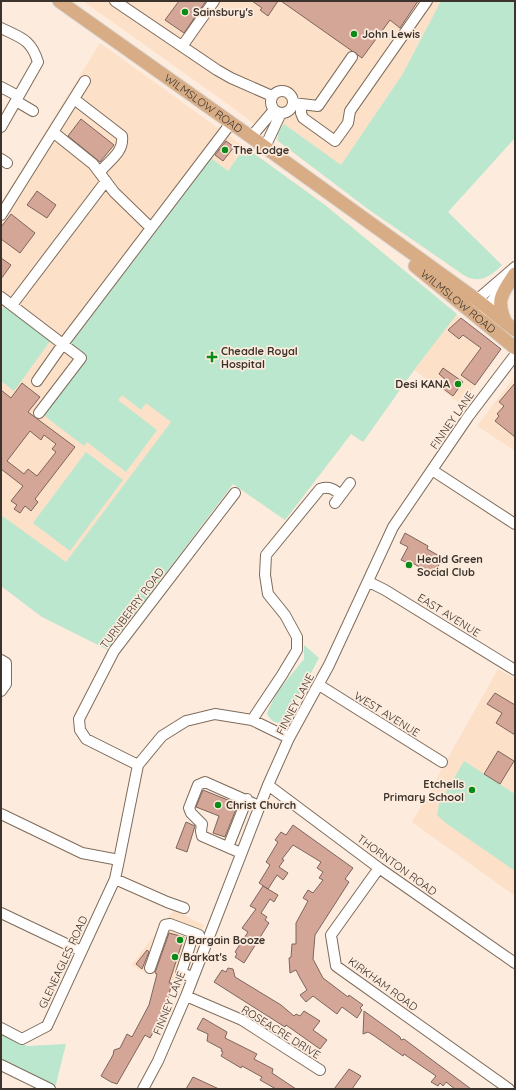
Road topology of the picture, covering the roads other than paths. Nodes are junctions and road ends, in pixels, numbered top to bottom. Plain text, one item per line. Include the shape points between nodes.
1 (58, 1) edge
2 (115, 1) edge
3 (214, 1) edge
4 (428, 1) edge
5 (1, 28) edge
6 (183, 45) junction
7 (352, 57) dead end
8 (85, 82) dead end
9 (1, 87) edge
10 (272, 96) junction
11 (17, 99) junction
12 (74, 99) junction
13 (297, 104) junction
14 (33, 111) dead end
15 (278, 111) junction
16 (231, 123) junction
17 (1, 127) edge
18 (53, 132) junction
19 (251, 137) junction
20 (265, 148) junction
21 (103, 176) junction
22 (348, 207) junction
23 (1, 215) edge
24 (151, 228) junction
25 (515, 267) edge
26 (515, 274) edge
27 (2, 298) edge
28 (481, 304) junction
29 (12, 305) junction
30 (467, 309) junction
31 (477, 318) junction
32 (511, 326) edge
33 (63, 344) junction
34 (515, 348) edge
35 (515, 355) edge
36 (36, 382) dead end
37 (39, 413) dead end
38 (432, 470) junction
39 (350, 483) dead end
40 (235, 493) dead end
41 (515, 524) edge
42 (369, 582) junction
43 (1, 660) edge
44 (515, 670) edge
45 (319, 685) junction
46 (1, 691) edge
47 (252, 720) junction
48 (289, 738) junction
49 (442, 762) dead end
50 (138, 765) junction
51 (268, 785) junction
52 (247, 799) junction
53 (259, 806) junction
54 (1, 814) edge
55 (228, 848) junction
56 (241, 853) junction
57 (119, 860) junction
58 (379, 868) junction
59 (115, 879) junction
60 (184, 908) dead end
61 (1, 913) edge
62 (194, 933) junction
63 (207, 938) junction
64 (81, 951) junction
65 (515, 963) edge
66 (150, 968) dead end
67 (192, 977) junction
68 (186, 996) junction
69 (1, 1028) edge
70 (1, 1066) edge
71 (320, 1070) dead end
72 (50, 1089) edge
73 (143, 1089) edge
74 (509, 1089) edge

1 - 16 main road, WILMSLOW ROAD
2 - 6 street
3 - 6 street
4 - 13 street via 350,111 348,123 335,141 303,118
5 - 11 street via 28,42 34,49 38,62
6 - 10 street via 231,78
7 - 13 street via 318,106
8 - 12 street
9 - 11 street
10 - 13 street via 284,91
10 - 15 street via 270,103
11 - 14 street
11 - 17 street
12 - 18 street
12 - 21 street via 122,136 121,147
13 - 15 street via 287,112
15 - 19 street
15 - 20 street
16 - 19 main road, WILMSLOW ROAD
16 - 24 street
18 - 21 street via 85,156
18 - 23 street
19 - 20 main road, WILMSLOW ROAD
20 - 22 main road, WILMSLOW ROAD
21 - 24 street via 126,204
21 - 29 street
22 - 28 main road, WILMSLOW ROAD
22 - 30 main road, WILMSLOW ROAD
24 - 33 street
25 - 28 street
26 - 28 street
26 - 32 main road via 503,292 500,304 500,311
27 - 29 street
28 - 30 street
28 - 31 street
28 - 32 main road, WILMSLOW ROAD
29 - 33 street
30 - 31 main road, WILMSLOW ROAD
31 - 34 main road, WILMSLOW ROAD
33 - 36 street
33 - 37 street via 81,358
35 - 38 street, FINNEY LANE
38 - 41 street
38 - 42 street, FINNEY LANE via 393,527
39 - 47 street via 338,499 334,489 320,489 266,555 265,575 268,594 285,615 297,637 297,650
40 - 50 street, TURNBERRY ROAD via 114,651 79,719 80,730 86,739
42 - 44 street, EAST AVENUE
42 - 45 street, FINNEY LANE
43 - 46 street via 6,663 6,684
45 - 48 street, FINNEY LANE
45 - 49 street, WEST AVENUE
47 - 48 street, GLENEAGLES ROAD
47 - 50 street, GLENEAGLES ROAD via 215,714 186,721 162,736
48 - 51 street, FINNEY LANE
50 - 57 street, GLENEAGLES ROAD
51 - 53 street, FINNEY LANE
51 - 58 street, THORNTON ROAD
52 - 53 street
52 - 55 street
52 - 55 street via 205,782 198,785 189,808 202,824 202,836
53 - 56 street, FINNEY LANE
54 - 57 street via 82,853
55 - 56 street
56 - 63 street, FINNEY LANE
57 - 59 street, GLENEAGLES ROAD
58 - 65 street, THORNTON ROAD
58 - 74 street, KIRKHAM ROAD via 331,935 336,966
59 - 60 street via 166,906
59 - 64 street, GLENEAGLES ROAD
61 - 64 street
62 - 63 street
62 - 66 street via 170,924 165,925
62 - 67 street via 180,972
63 - 67 street, FINNEY LANE
64 - 69 street, GLENEAGLES ROAD via 47,1026 22,1039
67 - 68 street, FINNEY LANE
68 - 71 street, ROSEACRE DRIVE via 242,1020
68 - 73 street, FINNEY LANE
70 - 72 street

